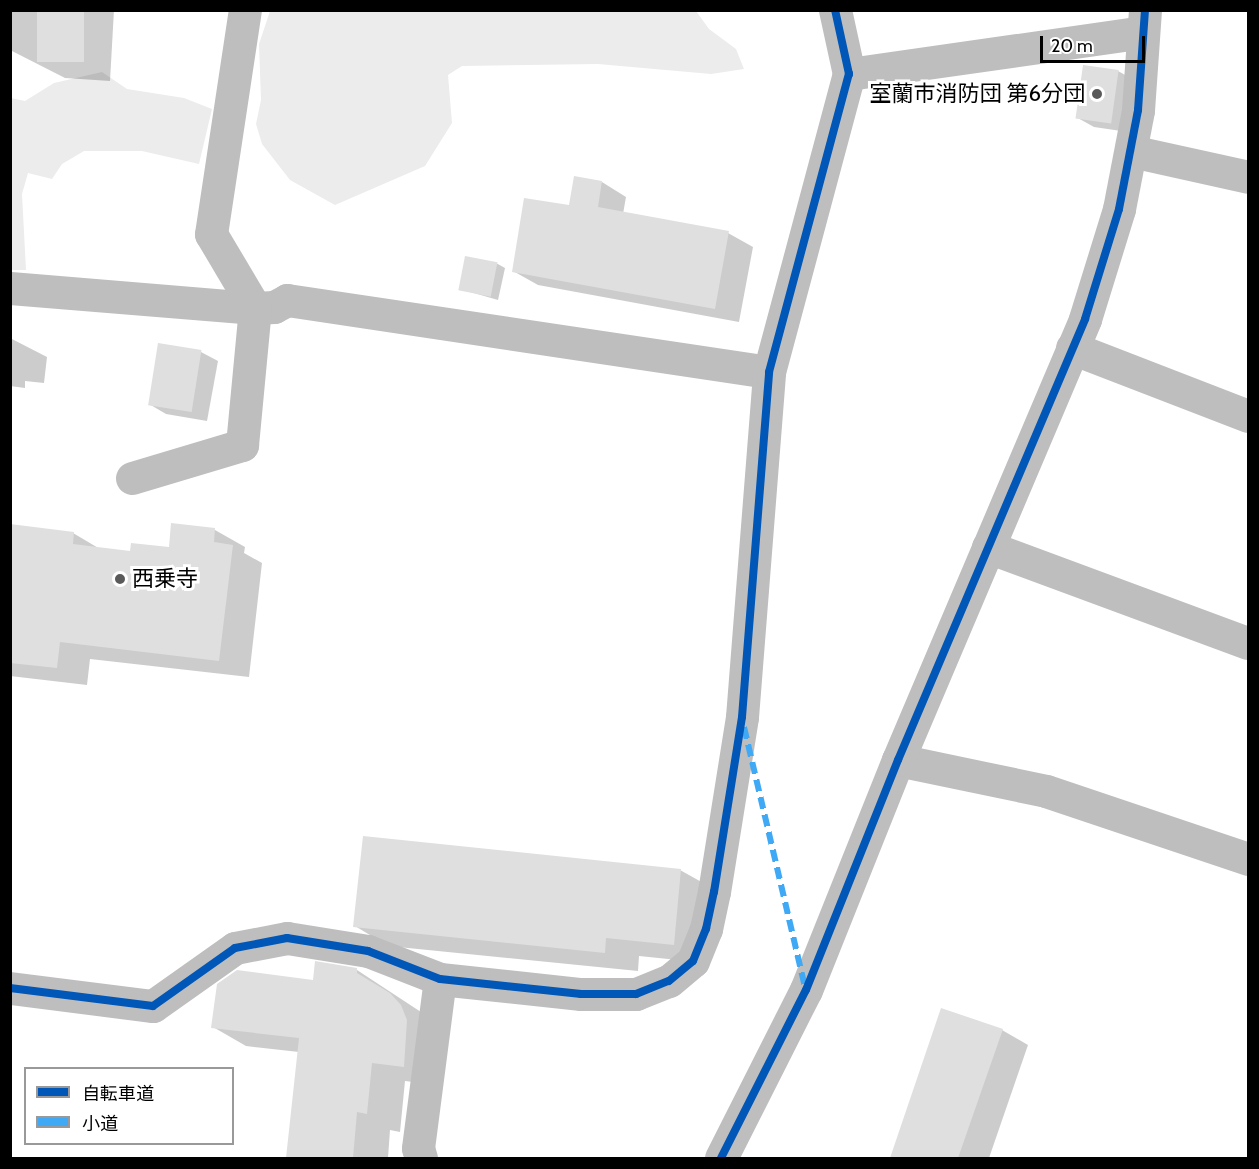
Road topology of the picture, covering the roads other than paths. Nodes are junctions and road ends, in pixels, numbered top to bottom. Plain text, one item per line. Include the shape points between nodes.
1 (245, 10) edge
2 (835, 10) edge
3 (1144, 21) edge
4 (849, 74) junction
5 (1131, 151) junction
6 (1248, 177) edge
7 (10, 288) edge
8 (255, 308) junction
9 (1072, 348) junction
10 (770, 372) junction
11 (1248, 416) edge
12 (132, 478) dead end
13 (988, 547) junction
14 (1248, 643) edge
15 (898, 760) junction
16 (1248, 859) edge
17 (440, 979) junction
18 (10, 988) edge
19 (421, 1158) edge
20 (721, 1158) edge

1 - 8 street via 211,234
2 - 4 street
3 - 4 street
3 - 5 street
4 - 10 street
5 - 6 street
5 - 9 street via 1119,209
7 - 8 street
8 - 10 street via 274,307 287,300
8 - 12 street via 242,444
9 - 11 street
9 - 13 street
10 - 17 street via 742,717 714,892 706,929 693,961 669,981 636,994 580,994
13 - 14 street
13 - 15 street
15 - 16 street via 1046,791
15 - 20 street via 806,990
17 - 18 street via 368,951 287,938 235,948 153,1006
17 - 19 street via 418,1148

